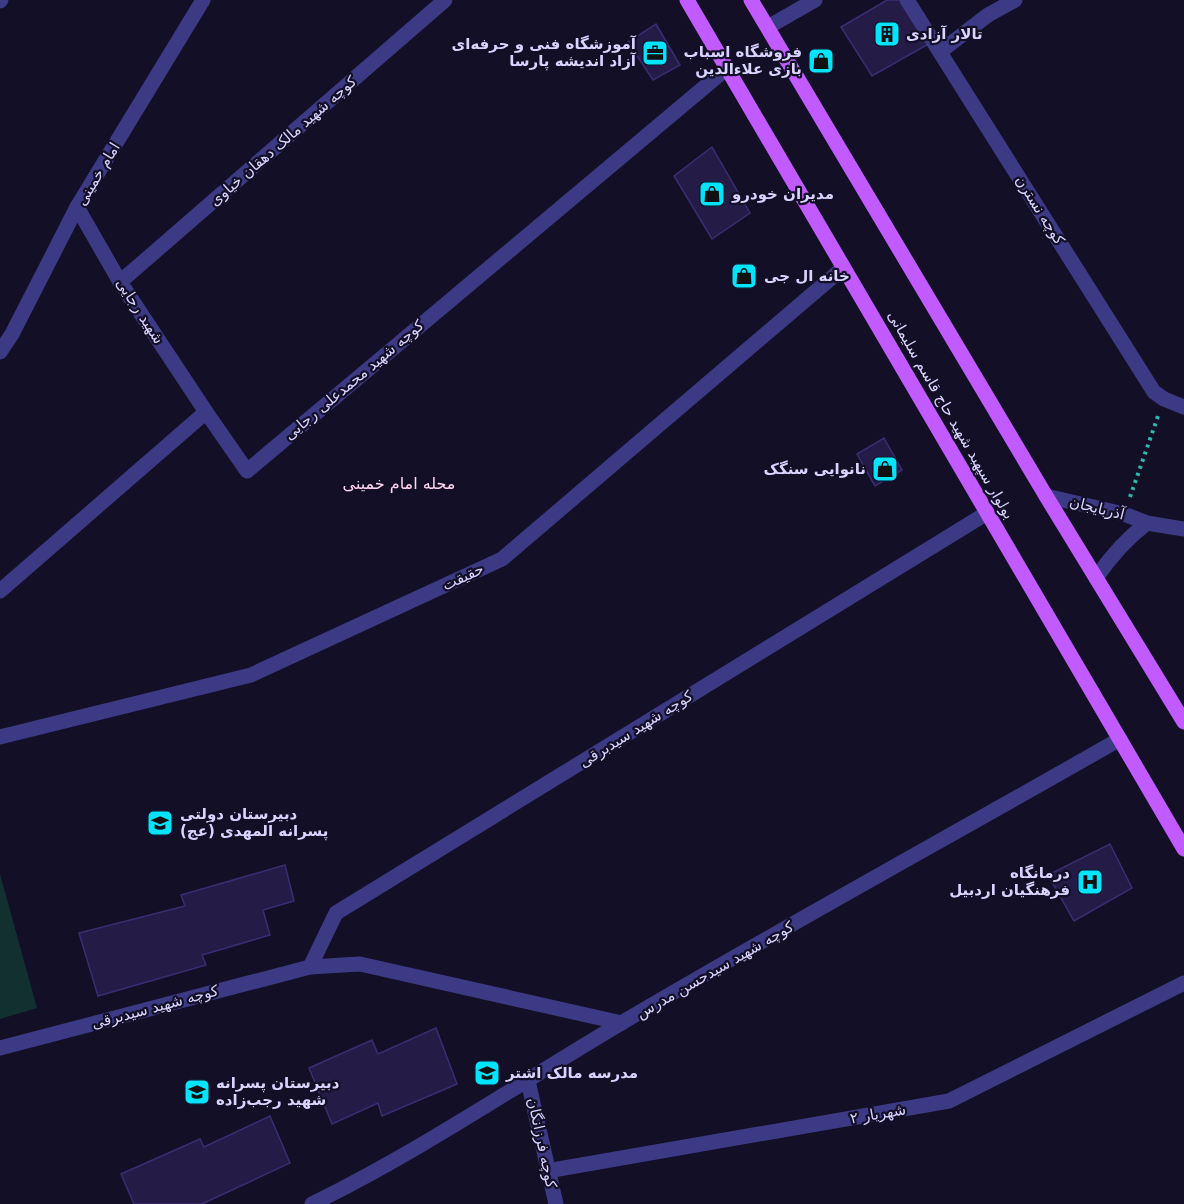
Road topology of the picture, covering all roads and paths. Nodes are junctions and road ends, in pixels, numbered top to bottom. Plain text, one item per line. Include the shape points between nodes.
1 (203, 0) edge
2 (445, 0) edge
3 (687, 0) edge
4 (751, 0) edge
5 (814, 0) edge
6 (907, 0) edge
7 (1015, 0) edge
8 (768, 27) junction
9 (941, 51) junction
10 (726, 69) junction
11 (77, 207) junction
12 (843, 268) junction
13 (120, 282) junction
14 (6, 329) edge
15 (0, 352) edge
16 (1164, 399) junction
17 (1184, 407) edge
18 (206, 412) junction
19 (1046, 496) junction
20 (987, 513) junction
21 (1124, 514) junction
22 (1148, 523) junction
23 (1184, 529) edge
24 (1096, 578) junction
25 (0, 591) edge
26 (1184, 722) edge
27 (0, 737) edge
28 (1120, 739) junction
29 (1184, 849) edge
30 (310, 967) junction
31 (1184, 982) edge
32 (622, 1023) junction
33 (0, 1048) edge
34 (528, 1082) junction
35 (547, 1171) junction
36 (312, 1204) edge
37 (556, 1204) edge

1 - 11 street, امام خمینی
2 - 13 street, کوچه شهید مالک دهقان‌ خیاوی
3 - 10 main road, بولوار سپهبد شهید حاج قاسم سلیمانی
4 - 8 main road
5 - 8 street
6 - 9 street, کوچه نسترن
7 - 9 street
8 - 19 main road
9 - 16 street, کوچه نسترن via 1154,392
10 - 12 main road, بولوار سپهبد شهید حاج قاسم سلیمانی
10 - 18 street, کوچه شهید محمدعلی رجایی via 247,471
11 - 13 street, شهید رجایی
11 - 14 street, امام خمینی
12 - 20 main road, بولوار سپهبد شهید حاج قاسم سلیمانی
12 - 27 street, حقیقت via 502,559 251,675
13 - 18 street, شهید رجایی
14 - 15 street, امام خمینی
16 - 17 street, کوچه نسترن
16 - 21 path
18 - 25 street
19 - 21 street, آذربایجان
19 - 24 main road
20 - 28 main road, بولوار سپهبد شهید حاج قاسم سلیمانی
20 - 30 street, کوچه شهید سیدبرقی via 336,913
21 - 22 street, آذربایجان
22 - 23 street, آذربایجان
22 - 24 street via 1109,558
24 - 26 main road
28 - 29 main road, بولوار سپهبد شهید حاج قاسم سلیمانی
28 - 32 street, کوچه شهید سیدحسن مدرس
30 - 32 street, کوچه شهید سیدبرقی via 360,964
30 - 33 street, کوچه شهید سیدبرقی
31 - 35 street, شهریار ۲ via 948,1101
32 - 34 street, کوچه شهید سیدحسن مدرس
34 - 35 street, کوچه فرزانگان
34 - 36 street, کوچه شهید سیدحسن مدرس
35 - 37 street, کوچه فرزانگان

